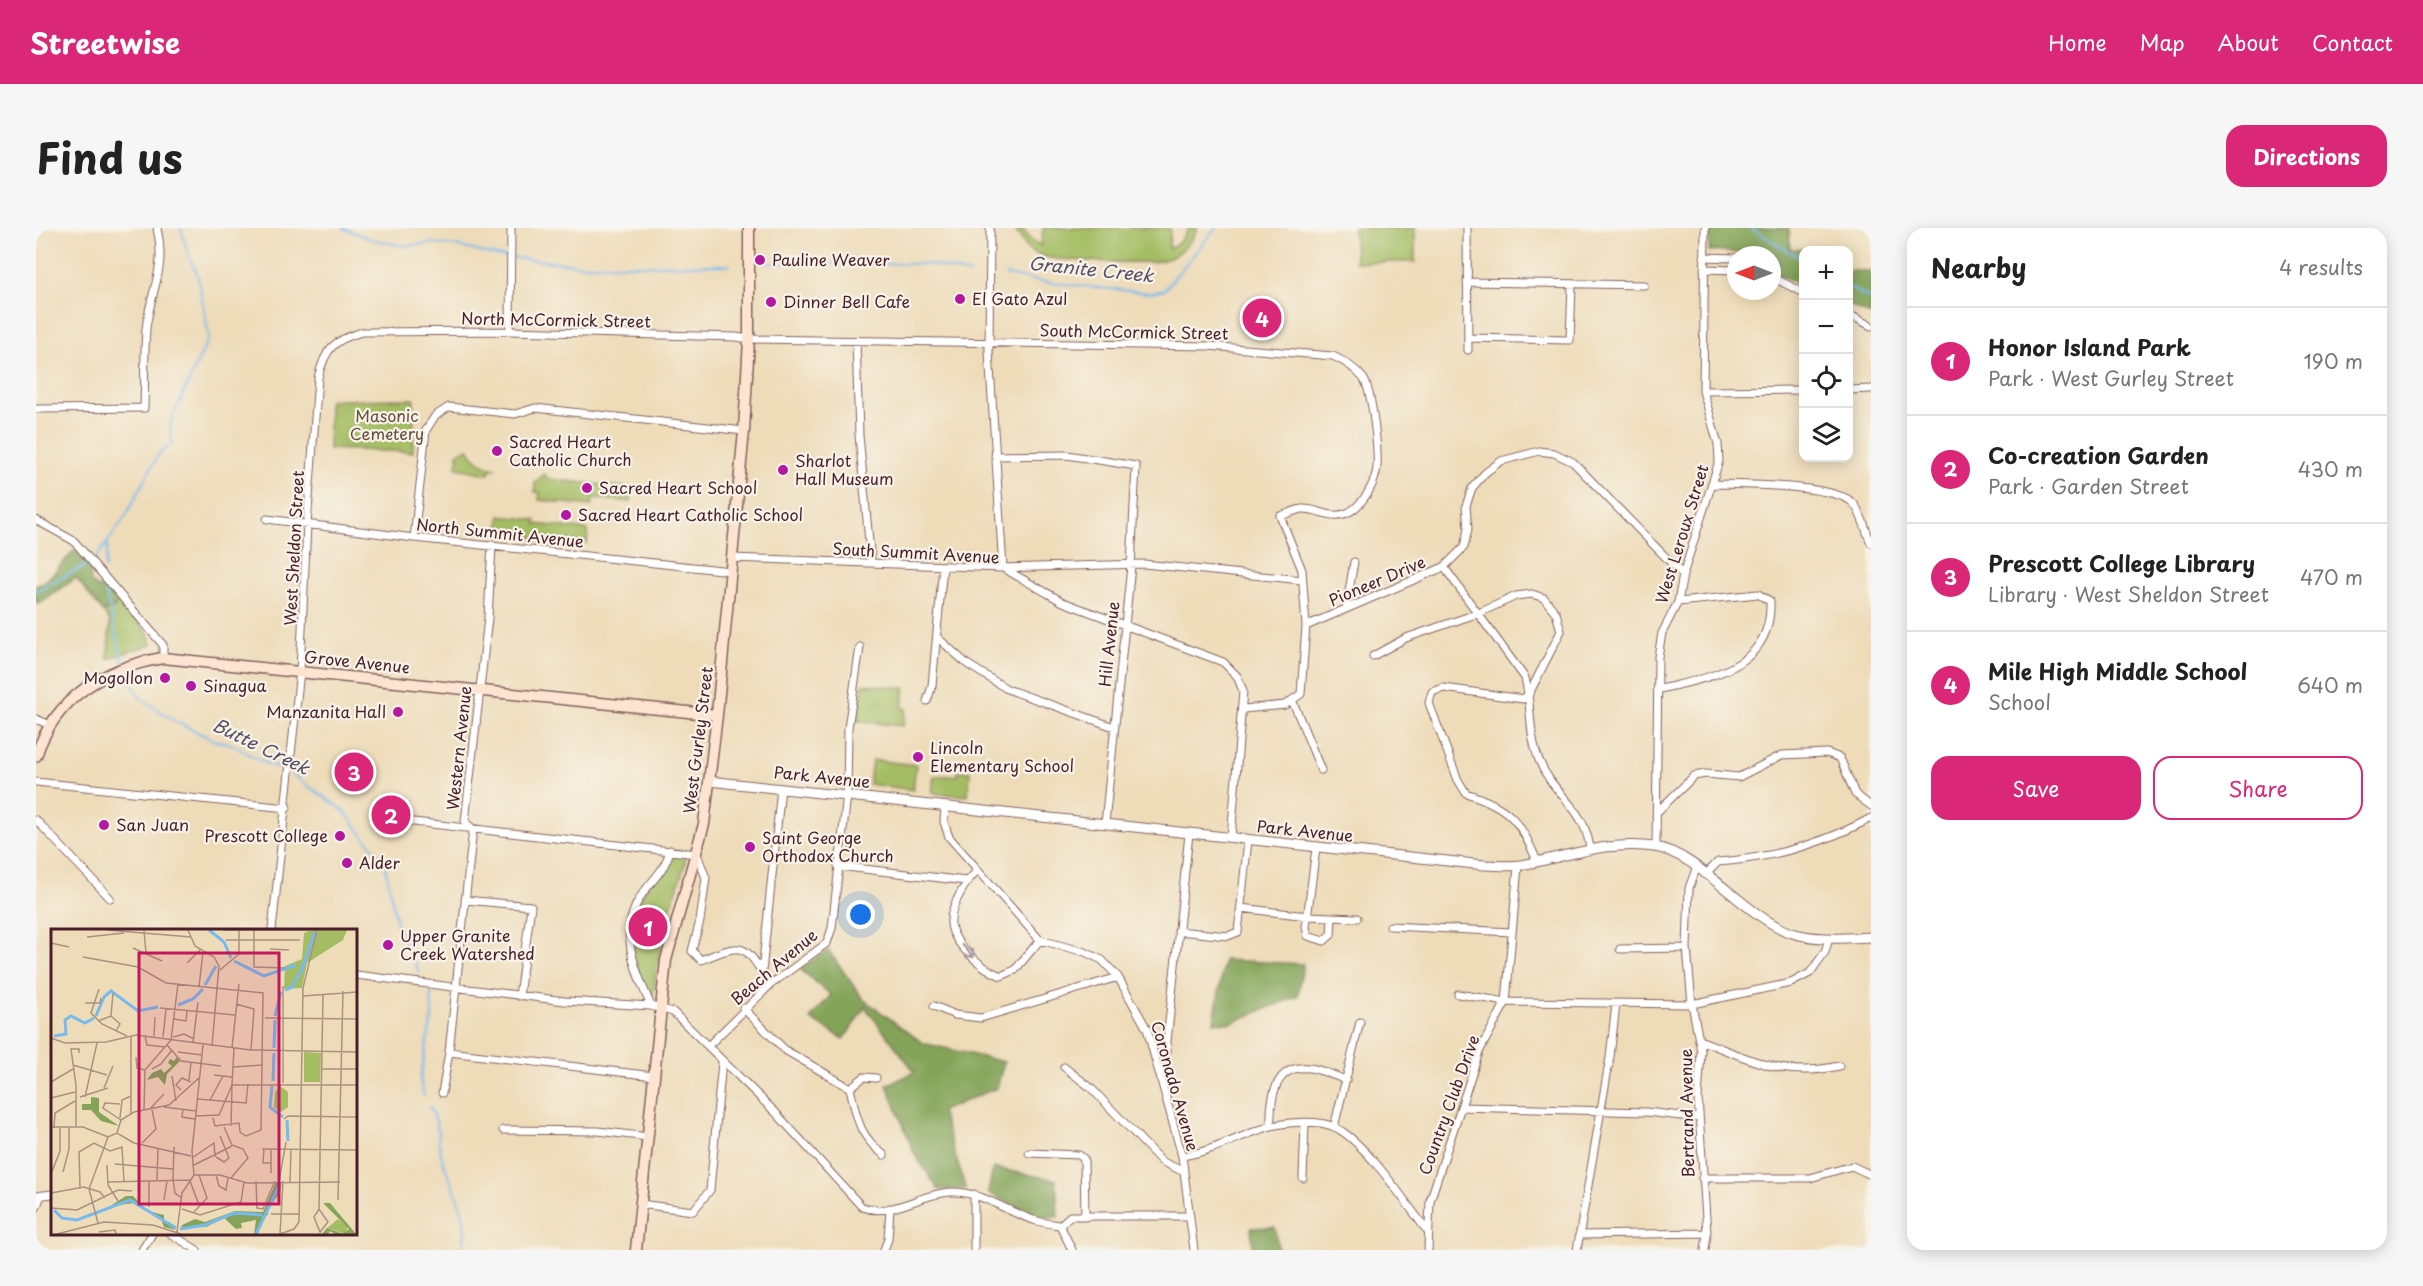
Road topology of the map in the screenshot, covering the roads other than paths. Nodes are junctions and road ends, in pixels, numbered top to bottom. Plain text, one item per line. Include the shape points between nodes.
1 (157, 228) edge
2 (511, 228) edge
3 (749, 228) edge
4 (990, 228) edge
5 (1467, 228) edge
6 (1705, 228) edge
7 (1704, 257) junction
8 (1727, 258) edge
9 (1704, 269) junction
10 (1727, 270) edge
11 (1467, 282) junction
12 (1781, 282) edge
13 (1572, 285) junction
14 (1644, 285) dead end
15 (1799, 290) edge
16 (1853, 317) edge
17 (1871, 326) edge
18 (510, 331) junction
19 (362, 332) joint
20 (1468, 338) junction
21 (749, 339) junction
22 (856, 341) junction
23 (989, 343) junction
24 (1468, 350) dead end
25 (1871, 389) edge
26 (1799, 390) edge
27 (1853, 390) edge
28 (1703, 391) junction
29 (36, 409) edge
30 (744, 431) junction
31 (995, 456) junction
32 (1713, 484) junction
33 (267, 519) dead end
34 (36, 520) edge
35 (307, 525) junction
36 (414, 538) junction
37 (1871, 543) edge
38 (492, 545) junction
39 (732, 558) junction
40 (1354, 562) dead end
41 (871, 563) junction
42 (943, 567) junction
43 (1131, 567) junction
44 (1444, 567) junction
45 (1003, 568) junction
46 (731, 571) junction
47 (1683, 575) junction
48 (1302, 580) junction
49 (1678, 602) junction
50 (1346, 608) junction
51 (1479, 613) junction
52 (1306, 626) junction
53 (1125, 627) junction
54 (938, 638) junction
55 (860, 647) dead end
56 (1373, 656) dead end
57 (163, 658) junction
58 (300, 671) junction
59 (479, 690) junction
60 (1657, 690) junction
61 (1529, 694) junction
62 (927, 701) dead end
63 (1293, 702) junction
64 (1244, 709) junction
65 (717, 716) junction
66 (36, 719) edge
67 (50, 725) junction
68 (1114, 727) junction
69 (36, 756) edge
70 (1321, 770) dead end
71 (709, 780) junction
72 (36, 782) edge
73 (781, 788) junction
74 (847, 795) junction
75 (945, 806) junction
76 (1871, 806) edge
77 (287, 808) junction
78 (1657, 812) junction
79 (1871, 818) edge
80 (36, 820) edge
81 (396, 820) dead end
82 (1105, 824) junction
83 (473, 829) junction
84 (1189, 834) junction
85 (1231, 838) junction
86 (1248, 840) junction
87 (1656, 847) junction
88 (1316, 848) junction
89 (1590, 848) junction
90 (669, 850) junction
91 (697, 854) junction
92 (1537, 861) junction
93 (838, 866) junction
94 (1518, 866) junction
95 (1696, 869) junction
96 (977, 871) junction
97 (1705, 875) junction
98 (966, 881) junction
99 (110, 897) dead end
100 (465, 900) junction
101 (1241, 908) junction
102 (1307, 916) junction
103 (1332, 917) junction
104 (1357, 918) dead end
105 (1390, 926) dead end
106 (272, 929) edge
107 (1178, 931) junction
108 (1512, 932) junction
109 (1871, 937) edge
110 (1829, 938) junction
111 (1040, 940) junction
112 (1687, 948) junction
113 (1620, 950) dead end
114 (762, 972) junction
115 (357, 975) edge
116 (1118, 977) junction
117 (770, 985) junction
118 (454, 988) junction
119 (1458, 994) dead end
120 (519, 996) junction
121 (1506, 1002) junction
122 (1616, 1004) junction
123 (1692, 1004) junction
124 (934, 1006) dead end
125 (656, 1007) junction
126 (743, 1008) junction
127 (1360, 1022) dead end
128 (1699, 1040) junction
129 (708, 1046) junction
130 (449, 1052) junction
131 (722, 1062) junction
132 (1839, 1066) dead end
133 (1064, 1067) dead end
134 (654, 1076) junction
135 (876, 1078) dead end
136 (1346, 1080) junction
137 (1163, 1085) junction
138 (850, 1088) junction
139 (442, 1093) dead end
140 (1462, 1107) junction
141 (1600, 1112) junction
142 (1699, 1118) junction
143 (1305, 1124) junction
144 (1271, 1126) junction
145 (1334, 1127) junction
146 (503, 1130) dead end
147 (648, 1137) junction
148 (1029, 1152) dead end
149 (884, 1155) dead end
150 (1182, 1156) junction
151 (1184, 1172) junction
152 (1871, 1175) edge
153 (1303, 1178) dead end
154 (1702, 1178) junction
155 (974, 1194) junction
156 (38, 1196) edge
157 (640, 1204) junction
158 (36, 1208) edge
159 (890, 1208) junction
160 (1190, 1216) junction
161 (1085, 1217) junction
162 (1060, 1225) junction
163 (1427, 1231) junction
164 (1707, 1233) junction
165 (151, 1235) edge
166 (174, 1235) edge
167 (1579, 1235) junction
168 (142, 1250) edge
169 (197, 1250) edge
170 (636, 1250) edge
171 (884, 1250) edge
172 (974, 1250) edge
173 (1072, 1250) edge
174 (1194, 1250) edge
175 (1428, 1250) edge
176 (1577, 1250) edge
177 (1705, 1250) edge

1 - 29 street via 160,258 158,283 146,327 144,408
2 - 18 street
3 - 21 main road, West Gurley Street
4 - 23 street
5 - 11 street
6 - 7 street, West Leroux Street
7 - 8 street
7 - 9 street, West Leroux Street
9 - 10 street
9 - 28 street, West Leroux Street
11 - 13 street
11 - 20 street
12 - 15 street
13 - 14 street
13 - 20 street via 1570,340
16 - 17 street
18 - 19 street, North McCormick Street
18 - 21 street, North McCormick Street
19 - 35 street, West Sheldon Street via 344,337 323,359 318,378
20 - 24 street
21 - 22 street, South McCormick Street
21 - 30 main road, West Gurley Street
22 - 23 street, South McCormick Street
22 - 41 street via 859,435
23 - 31 street
23 - 48 street, South McCormick Street via 1217,347 1333,356 1346,362 1364,379 1371,397 1377,471 1369,492 1348,513 1332,517 1301,509 1280,516 1302,570
25 - 27 street
26 - 28 street
28 - 32 street, West Leroux Street via 1718,444 1719,461
30 - 36 street via 535,408 516,414 449,407 435,416 426,430
30 - 39 main road, West Gurley Street
31 - 43 street, Hill Avenue via 1067,455 1136,466
31 - 45 street
32 - 37 street via 1824,490 1842,495 1855,504
32 - 47 street, West Leroux Street
33 - 35 street, North Summit Avenue
34 - 57 street via 74,541 163,645
35 - 36 street, North Summit Avenue
35 - 58 street, West Sheldon Street
36 - 38 street, North Summit Avenue
38 - 46 street, North Summit Avenue
38 - 59 street, Western Avenue
39 - 41 street, South Summit Avenue
39 - 46 main road, West Gurley Street
40 - 50 street
41 - 42 street, South Summit Avenue
42 - 45 street, South Summit Avenue
42 - 54 street
43 - 45 street
43 - 48 street via 1185,567
43 - 53 street, Hill Avenue
44 - 47 street, Pioneer Drive via 1464,547 1468,529 1466,506 1472,488 1501,461 1539,451 1573,462
44 - 50 street, Pioneer Drive
44 - 51 street
45 - 53 street, South Summit Avenue via 1063,602
46 - 65 main road, West Gurley Street
47 - 49 street, West Leroux Street
48 - 52 street
49 - 60 street, West Leroux Street via 1662,633
49 - 60 street via 1758,594 1770,601 1770,617 1756,653 1738,665
50 - 52 street, Pioneer Drive
51 - 56 street via 1406,638
51 - 61 street via 1525,678
51 - 61 street via 1516,596 1532,594 1544,598 1556,613 1562,631
52 - 63 street via 1301,694
53 - 64 street, South Summit Avenue via 1223,662 1237,676
53 - 68 street, Hill Avenue
54 - 62 street
54 - 68 street via 967,664 1007,689
55 - 74 street, Beach Avenue via 848,728
57 - 58 main road, Grove Avenue
57 - 67 main road, Grove Avenue via 114,670 89,684
58 - 59 main road, Grove Avenue
58 - 77 street, West Sheldon Street
59 - 65 main road, Grove Avenue
59 - 83 street, Western Avenue via 465,822
60 - 78 street, West Leroux Street
61 - 89 street via 1532,740 1539,762 1581,816
61 - 92 street via 1522,699 1444,688 1432,692 1429,703 1466,793 1492,801 1510,815 1524,829
63 - 64 street
63 - 70 street
64 - 85 street
65 - 71 main road, West Gurley Street
66 - 67 street
67 - 69 main road, Grove Avenue
68 - 82 street, Hill Avenue
71 - 73 street, Park Avenue
71 - 91 main road, West Gurley Street
72 - 77 street
73 - 74 street, Park Avenue
73 - 114 street
74 - 75 street, Park Avenue
74 - 93 street, Beach Avenue
75 - 82 street, Park Avenue
75 - 96 street via 944,822 949,837
76 - 78 street via 1855,794 1840,758 1827,753 1782,754 1739,777 1694,776
77 - 106 street, West Sheldon Street
78 - 87 street, West Leroux Street
79 - 97 street via 1840,835 1799,849 1718,862
80 - 99 street
81 - 83 street
82 - 84 street, Park Avenue
83 - 90 street
83 - 100 street, Western Avenue
84 - 85 street, Park Avenue
84 - 107 street
85 - 86 street, Park Avenue
86 - 88 street, Park Avenue
86 - 101 street
87 - 89 street, Park Avenue
87 - 95 street, Park Avenue
88 - 94 street, Park Avenue
88 - 102 street
89 - 92 street, Park Avenue
90 - 91 street
90 - 125 street via 667,863 639,898 629,945 634,971
91 - 114 street via 706,878 694,955 701,960 727,949 742,948
91 - 125 main road, West Gurley Street via 673,929
92 - 94 street, Park Avenue
93 - 98 street
93 - 117 street, Beach Avenue via 827,943
94 - 108 street, Country Club Drive
95 - 97 street, Park Avenue
95 - 112 street, Bertrand Avenue via 1689,888
96 - 98 street
96 - 111 street
97 - 110 street, Park Avenue via 1764,919 1790,932
98 -> 111 street via 950,918 953,935 985,970 1001,976 1015,970
100 - 118 street, Western Avenue
100 - 120 street via 531,906
101 - 102 street
101 - 107 street via 1238,932 1228,936
102 - 103 street
102 - 103 street via 1308,936 1324,941 1331,934
103 - 104 street
105 - 108 street
107 - 137 street
108 - 121 street, Country Club Drive
109 - 110 street, Park Avenue
110 - 123 street via 1810,974 1791,983
111 - 116 street, Coronado Avenue via 1102,960
112 - 113 street
112 - 123 street, Bertrand Avenue
114 - 117 street
115 - 118 street
116 - 124 street via 981,1018 955,1015
116 - 137 street, Coronado Avenue via 1148,1029
117 - 126 street, Beach Avenue
118 - 120 street
118 - 130 street, Western Avenue
119 - 121 street
120 - 125 street
121 - 122 street
121 - 140 street, Country Club Drive via 1479,1052
122 - 123 street
122 - 141 street
123 - 128 street, Bertrand Avenue
125 - 129 street via 673,1012
125 - 134 main road, West Gurley Street
126 - 129 street, Beach Avenue
126 - 138 street via 785,1050
127 - 136 street
128 - 132 street via 1782,1071 1812,1072
128 - 142 street, Bertrand Avenue
129 - 131 street
130 - 134 street
130 - 139 street, Western Avenue
131 - 157 street via 710,1190 693,1210
131 - 159 street via 776,1113 862,1207
133 - 151 street via 1091,1088 1161,1161
134 - 147 main road, West Gurley Street
135 - 138 street via 864,1077
136 - 144 street via 1310,1068 1292,1068 1279,1077 1276,1085 1270,1108
136 - 145 street
137 - 150 street, Coronado Avenue
138 - 149 street via 858,1126 868,1143
140 - 141 street
140 - 163 street, Country Club Drive via 1430,1201
141 - 142 street
141 - 167 street
142 - 154 street, Bertrand Avenue
143 - 144 street
143 - 145 street via 1320,1122
143 - 153 street
144 - 150 street via 1201,1154
145 - 163 street via 1356,1144 1391,1183
146 - 147 street via 598,1131
147 - 157 main road, West Gurley Street
148 - 161 street via 1079,1155 1083,1159
150 - 151 street, Coronado Avenue
151 - 160 street, Coronado Avenue
152 - 154 street via 1852,1166 1810,1178
154 - 164 street, Bertrand Avenue
155 - 159 street via 949,1192
155 - 162 street via 1037,1221
155 - 172 street
156 - 158 street
157 - 170 main road, West Gurley Street
159 - 171 street
160 - 161 street
160 - 174 street, Coronado Avenue
161 - 162 street via 1070,1216
162 - 173 street
163 - 175 street, Country Club Drive
164 - 167 street
164 - 177 street, Bertrand Avenue
165 - 168 street
166 - 169 street
167 - 176 street

